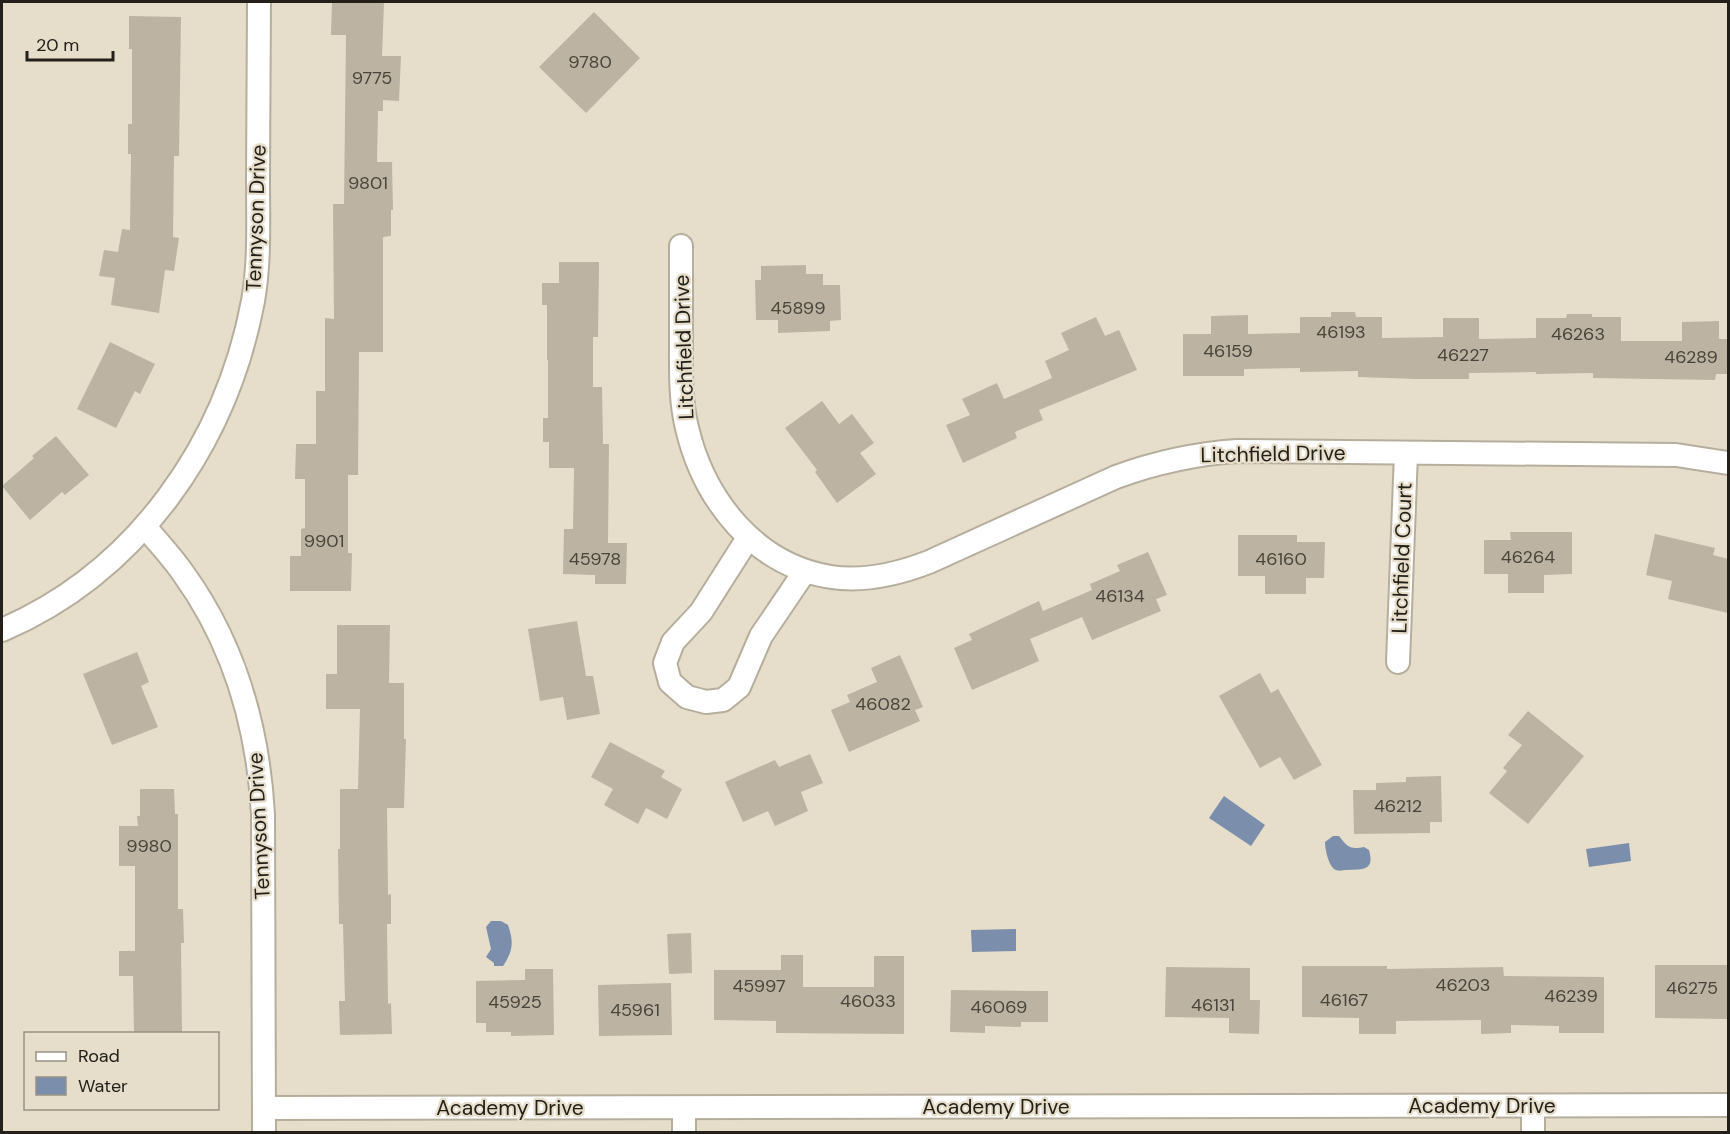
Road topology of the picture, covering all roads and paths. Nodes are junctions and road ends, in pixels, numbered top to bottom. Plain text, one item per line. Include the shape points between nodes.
1 (259, 2) edge
2 (681, 246) dead end
3 (1406, 453) junction
4 (1728, 463) edge
5 (145, 527) junction
6 (748, 538) junction
7 (805, 571) junction
8 (2, 630) edge
9 (1398, 662) dead end
10 (1728, 1105) edge
11 (1533, 1106) junction
12 (264, 1108) junction
13 (684, 1108) junction
14 (264, 1132) edge
15 (684, 1132) edge
16 (1533, 1132) edge

1 - 5 street, Tennyson Drive via 258,242 253,300 238,365 218,416 197,454
2 - 6 street, Litchfield Drive via 681,382 687,426 708,486
3 - 4 street, Litchfield Drive via 1676,455
3 - 7 street, Litchfield Drive via 1237,451 1175,458 1116,477 907,571 859,578
3 - 9 street, Litchfield Court
5 - 8 street via 91,578 53,604
5 - 12 street, Tennyson Drive via 183,573 215,624 239,680 255,738 263,814
6 - 7 street, Litchfield Drive
6 - 7 street via 701,612 673,642 665,663 670,682 687,697 706,702 723,700 739,687 761,636
10 - 11 street, Academy Drive
11 - 13 street, Academy Drive
11 - 16 street
12 - 13 street, Academy Drive
12 - 14 street, Tennyson Drive
13 - 15 street

